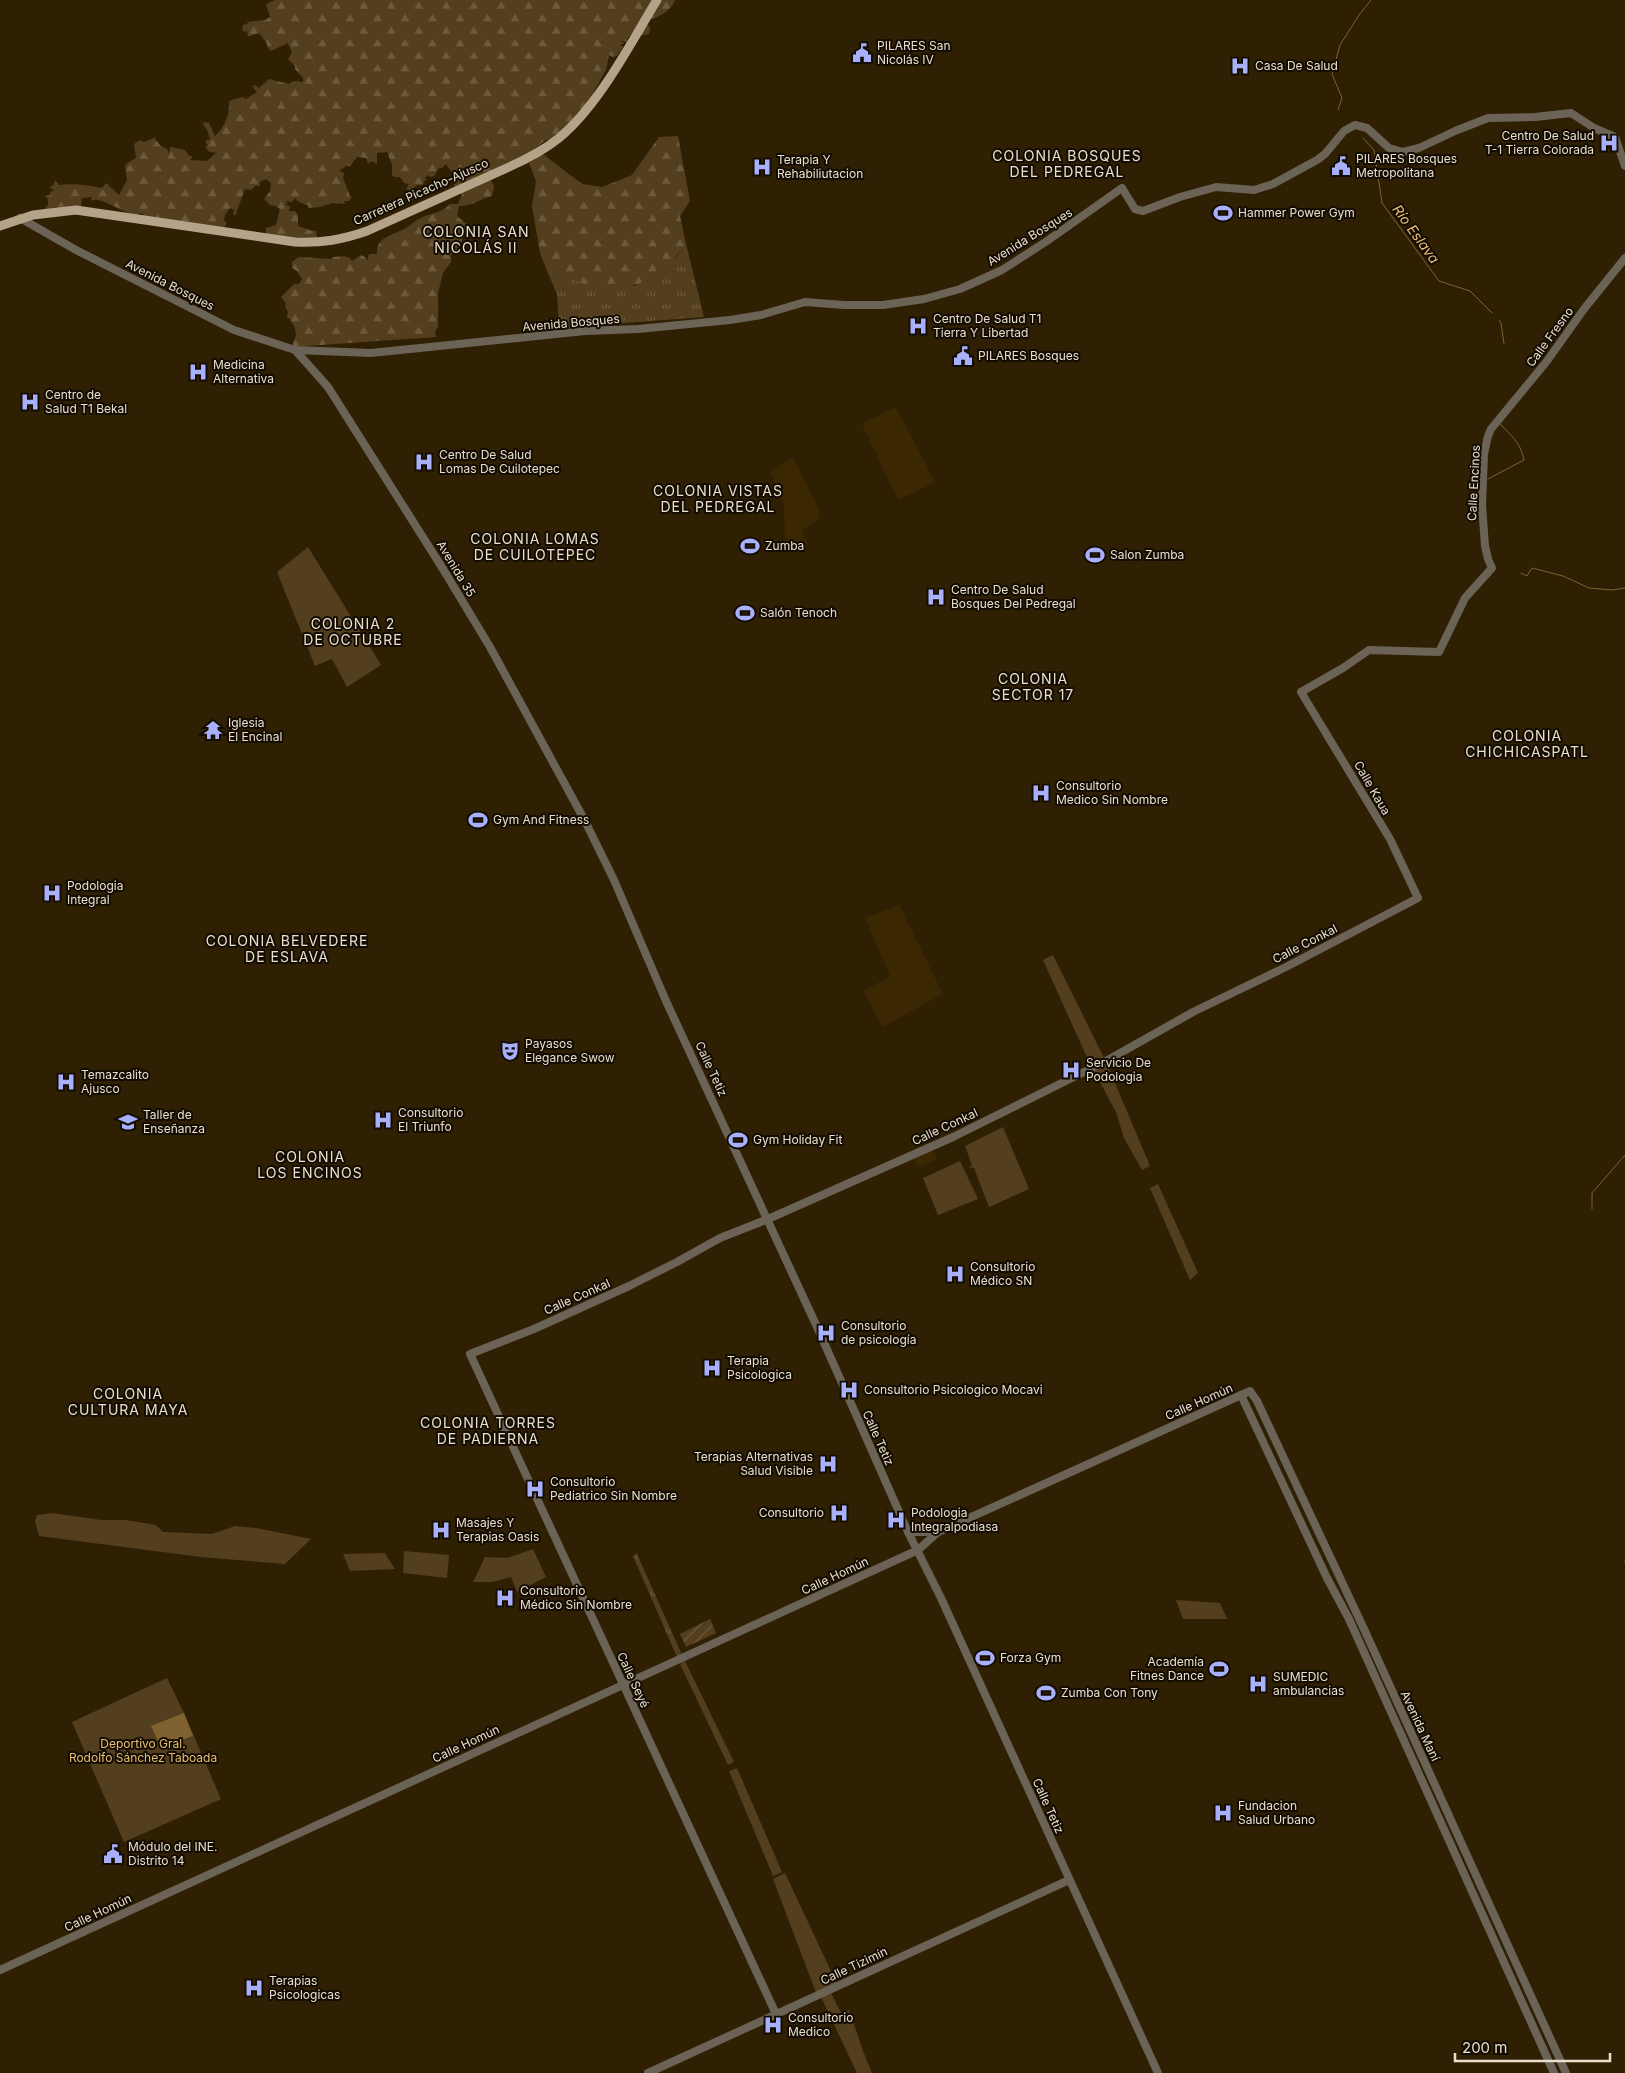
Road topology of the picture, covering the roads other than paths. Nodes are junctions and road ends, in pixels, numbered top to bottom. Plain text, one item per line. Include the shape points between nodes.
1 (657, 0) edge
2 (1625, 166) edge
3 (20, 218) junction
4 (0, 226) edge
5 (1625, 258) edge
6 (295, 350) junction
7 (1491, 429) joint
8 (1301, 692) joint
9 (579, 812) joint
10 (1418, 898) joint
11 (768, 1219) junction
12 (470, 1354) joint
13 (1250, 1391) joint
14 (1241, 1395) junction
15 (908, 1532) junction
16 (938, 1532) junction
17 (918, 1550) junction
18 (623, 1685) junction
19 (1069, 1880) junction
20 (0, 1970) edge
21 (776, 2014) junction
22 (648, 2073) edge
23 (1158, 2073) edge
24 (1554, 2073) edge
25 (1566, 2073) edge

1 - 3 main road, Carretera Picacho-Ajusco via 590,104 560,137 509,167 348,238 295,242 76,210
2 - 6 street, Avenida Bosques via 1614,137 1571,113 1488,118 1403,152 1389,148 1372,131 1361,126 1349,127 1317,160 1273,184 1254,190 1216,187 1143,211 1135,209 1122,188 1002,270 960,289 924,299 883,305 805,302 730,320 371,353
3 - 4 main road, Carretera Picacho-Ajusco
3 - 6 street, Avenida Bosques via 234,330
5 - 7 street, Calle Fresno via 1548,361
6 - 9 street, Avenida 35 via 328,387 443,569 490,647
7 - 8 street, Calle Encinos via 1484,454 1482,505 1485,546 1492,568 1465,598 1439,652 1369,650
8 - 10 street, Calle Kaua via 1390,839
9 - 11 street, Calle Tetiz
10 - 11 street, Calle Conkal via 1000,1114
11 - 12 street, Calle Conkal via 720,1238 629,1286
11 - 15 street, Calle Tetiz
12 - 18 street, Calle Seyé
13 - 14 street, Calle Homún
13 - 25 street, Avenida Maní via 1308,1507
14 - 16 street, Calle Homún
14 - 24 street, Avenida Maní via 1349,1619
15 - 16 street, Calle Homún
15 - 17 street, Calle Tetiz
16 - 17 street, Calle Homún
17 - 18 street, Calle Homún
17 - 19 street, Calle Tetiz
18 - 20 street, Calle Homún
18 - 21 street, Calle Seyé
19 - 21 street, Calle Tizimín
19 - 23 street, Calle Tetiz
21 - 22 street, Calle Tizimín

